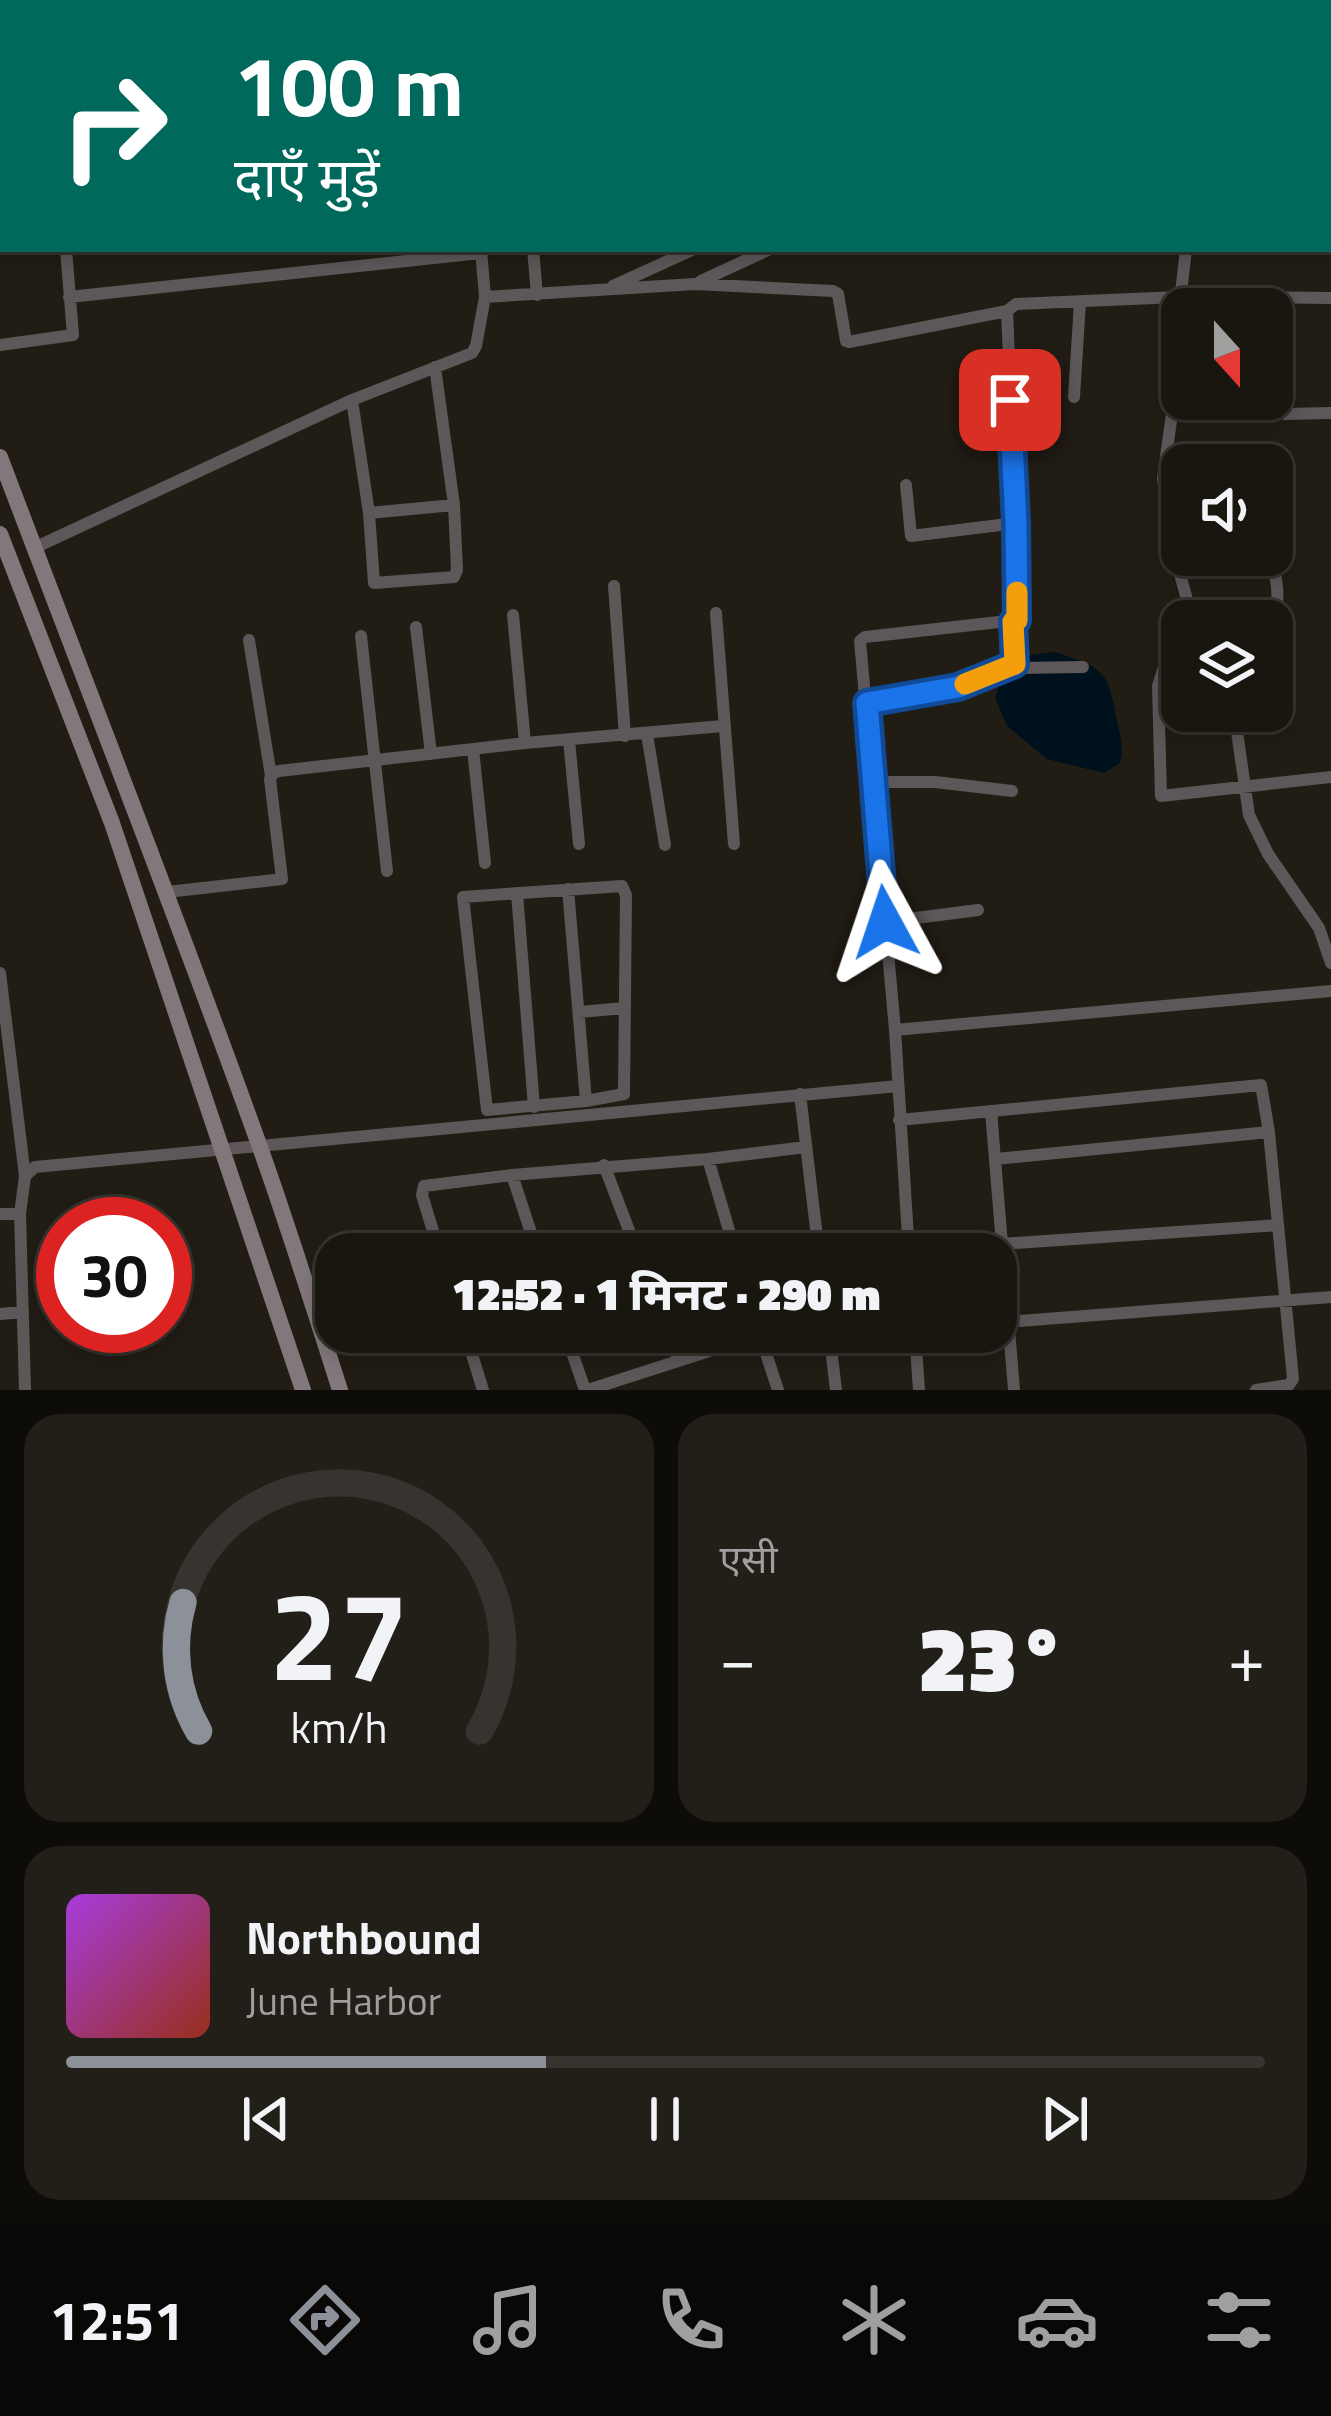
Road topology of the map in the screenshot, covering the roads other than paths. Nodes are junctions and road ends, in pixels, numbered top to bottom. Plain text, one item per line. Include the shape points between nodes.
1 (66, 252) edge
2 (464, 252) edge
3 (481, 252) edge
4 (533, 252) edge
5 (687, 252) edge
6 (1186, 252) edge
7 (429, 254) edge
8 (746, 255) edge
9 (695, 284) junction
10 (1180, 288) edge
11 (601, 291) junction
12 (537, 295) junction
13 (69, 296) junction
14 (485, 297) junction
15 (1161, 297) edge
16 (1293, 298) edge
17 (1331, 298) edge
18 (1080, 302) junction
19 (1007, 310) junction
20 (0, 345) edge
21 (435, 367) junction
22 (1074, 398) dead end
23 (352, 400) junction
24 (1331, 413) edge
25 (1293, 414) edge
26 (1171, 420) edge
27 (0, 457) edge
28 (906, 485) dead end
29 (454, 505) junction
30 (369, 513) junction
31 (1016, 523) junction
32 (0, 534) edge
33 (34, 548) junction
34 (614, 586) dead end
35 (1186, 600) edge
36 (716, 613) dead end
37 (513, 615) dead end
38 (1013, 622) junction
39 (416, 627) dead end
40 (361, 636) dead end
41 (249, 640) dead end
42 (1015, 664) junction
43 (1083, 668) dead end
44 (1161, 677) edge
45 (867, 703) junction
46 (723, 726) junction
47 (1238, 732) edge
48 (647, 734) junction
49 (625, 736) junction
50 (569, 740) junction
51 (525, 743) junction
52 (473, 749) junction
53 (431, 754) junction
54 (373, 759) junction
55 (271, 776) junction
56 (1331, 777) edge
57 (872, 782) junction
58 (1244, 784) junction
59 (1012, 791) dead end
60 (579, 844) dead end
61 (734, 844) dead end
62 (664, 845) dead end
63 (485, 863) dead end
64 (387, 871) dead end
65 (568, 889) junction
66 (166, 892) junction
67 (517, 892) junction
68 (979, 910) dead end
69 (885, 922) junction
70 (1331, 963) edge
71 (0, 973) edge
72 (1331, 991) edge
73 (626, 1008) junction
74 (579, 1012) junction
75 (895, 1030) junction
76 (898, 1087) junction
77 (800, 1094) junction
78 (586, 1101) junction
79 (534, 1107) junction
80 (991, 1111) junction
81 (512, 1116) junction
82 (899, 1120) junction
83 (1269, 1132) junction
84 (259, 1144) junction
85 (806, 1147) junction
86 (221, 1151) junction
87 (708, 1159) junction
88 (996, 1160) junction
89 (604, 1166) junction
90 (512, 1175) junction
91 (25, 1176) junction
92 (0, 1214) edge
93 (20, 1214) junction
94 (1278, 1225) junction
95 (434, 1233) edge
96 (531, 1233) edge
97 (630, 1233) edge
98 (730, 1233) edge
99 (816, 1233) edge
100 (907, 1233) edge
101 (1000, 1233) edge
102 (1017, 1243) edge
103 (1331, 1297) edge
104 (1287, 1302) junction
105 (23, 1312) junction
106 (0, 1314) edge
107 (1017, 1321) edge
108 (472, 1353) edge
109 (573, 1353) edge
110 (677, 1353) edge
111 (701, 1353) edge
112 (765, 1353) edge
113 (832, 1353) edge
114 (917, 1353) edge
115 (1010, 1353) edge
116 (680, 1360) junction
117 (25, 1390) edge
118 (303, 1390) edge
119 (340, 1390) edge
120 (483, 1390) edge
121 (586, 1390) edge
122 (778, 1390) edge
123 (836, 1390) edge
124 (920, 1390) edge
125 (1014, 1390) edge
126 (1256, 1390) edge

1 - 13 street
2 - 7 street
3 - 14 street
4 - 12 street
5 - 11 street
6 - 10 street
7 - 13 street
8 - 9 street
9 - 11 street
9 - 19 street via 835,291 847,342
11 - 12 street
12 - 14 street
13 - 20 street via 72,335
14 - 21 street via 475,351
15 - 18 street
16 - 17 street
18 - 19 street
18 - 22 street
19 - 31 street
21 - 23 street
21 - 29 street
23 - 30 street
23 - 33 street
24 - 25 street
26 - 35 street via 1163,478
27 - 33 main road
28 - 31 street via 911,536
29 - 30 street
29 - 30 street via 457,574 433,580 374,583
31 - 38 street
32 - 86 main road via 112,824
33 - 66 main road
34 - 49 street
36 - 46 street
37 - 51 street
38 - 42 street
38 - 45 street via 863,638
39 - 53 street
40 - 54 street
41 - 55 street
42 - 43 street
42 - 45 street via 958,687
44 - 58 street via 1160,794
45 - 57 street
46 - 48 street
46 - 61 street
47 - 58 street
48 - 49 street
48 - 62 street
49 - 50 street
50 - 51 street
50 - 60 street
51 - 52 street
52 - 53 street
52 - 63 street
53 - 54 street
54 - 55 street
54 - 64 street
55 - 66 street via 282,879
56 - 58 street
57 - 59 street
57 - 69 street
58 - 70 street via 1254,829 1319,928
65 - 67 street
65 - 73 street via 624,888
65 - 74 street
66 - 84 main road
67 - 79 street
67 - 81 street via 463,897 486,1108
68 - 69 street
69 - 75 street
71 - 91 street
72 - 75 street
73 - 74 street
73 - 78 street via 626,1091
74 - 78 street
75 - 76 street
76 - 77 street
76 - 82 street
77 - 81 street
77 - 85 street
78 - 79 street
79 - 81 street
80 - 82 street
80 - 83 street via 1259,1084
80 - 88 street
81 - 84 street
82 - 100 street
83 - 88 street
83 - 94 street
84 - 86 street
84 - 119 main road
85 - 87 street
85 - 99 street
86 - 91 street via 40,1166
86 - 118 main road
87 - 89 street
87 - 98 street
88 - 101 street
89 - 90 street
89 - 97 street
90 - 95 street via 424,1186
90 - 96 street
91 - 93 street
92 - 93 street
93 - 105 street
94 - 102 street
94 - 104 street
103 - 104 street
104 - 107 street
104 - 126 street via 1292,1382
105 - 106 street
105 - 117 street
108 - 120 street
109 - 121 street
110 - 116 street
111 - 116 street
112 - 122 street
113 - 123 street
114 - 124 street
115 - 125 street
116 - 121 street

